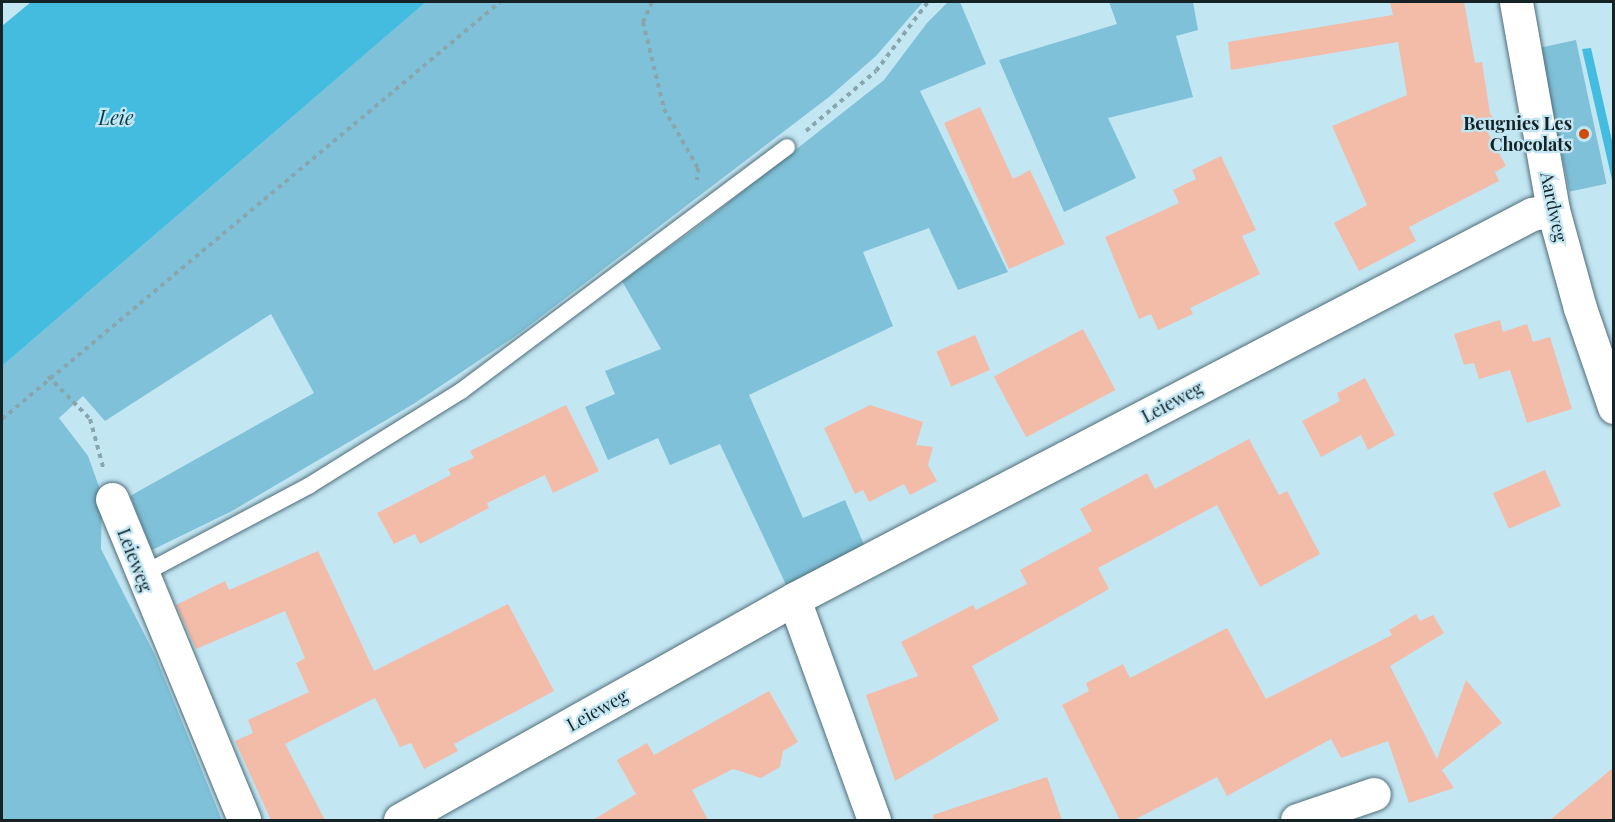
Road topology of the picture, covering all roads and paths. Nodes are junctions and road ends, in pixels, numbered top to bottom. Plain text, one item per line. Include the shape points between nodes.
1 (500, 2) edge
2 (652, 2) edge
3 (928, 2) edge
4 (1516, 2) edge
5 (787, 147) joint
6 (1553, 210) junction
7 (694, 216) junction
8 (48, 376) junction
9 (1614, 407) edge
10 (2, 419) edge
11 (112, 499) joint
12 (141, 575) junction
13 (794, 599) junction
14 (1374, 794) dead end
15 (244, 820) edge
16 (400, 820) edge
17 (874, 820) edge
18 (1297, 820) edge

1 - 8 path
2 - 7 path via 643,22 664,109 698,168
3 - 5 path via 876,72
4 - 6 street, Aardweg
5 - 7 lane
6 - 9 street, Aardweg via 1580,308
6 - 13 street, Leieweg via 1532,214
7 - 12 lane via 461,391 310,485
8 - 10 path
8 - 11 path via 90,419
11 - 12 street, Leieweg
12 - 15 street, Leieweg
13 - 16 street, Leieweg
13 - 17 street
14 - 18 street

